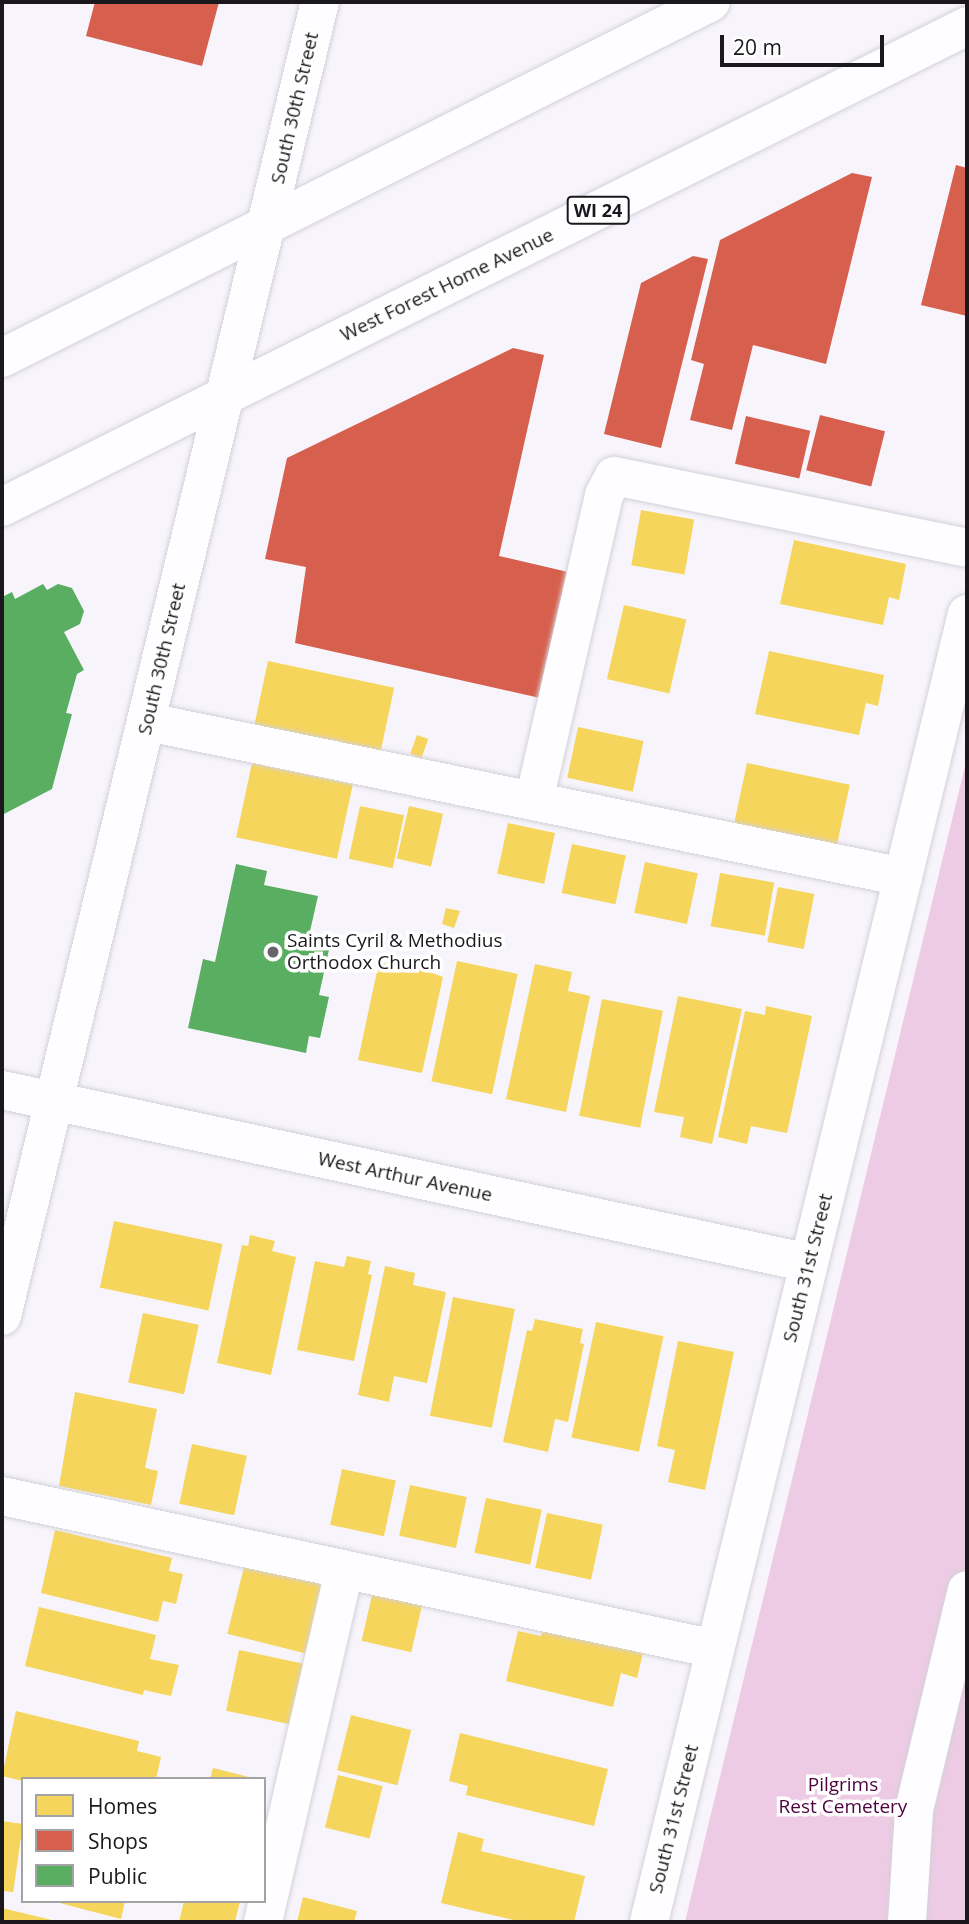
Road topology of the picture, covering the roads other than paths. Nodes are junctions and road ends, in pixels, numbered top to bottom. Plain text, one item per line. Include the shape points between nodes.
1 (320, 2) edge
2 (711, 2) edge
3 (967, 26) edge
4 (267, 224) junction
5 (2, 358) edge
6 (227, 392) junction
7 (2, 507) edge
8 (967, 548) edge
9 (967, 614) edge
10 (148, 722) junction
11 (534, 802) junction
12 (903, 877) junction
13 (2, 1090) edge
14 (53, 1102) junction
15 (809, 1263) junction
16 (2, 1316) edge
17 (2, 1496) edge
18 (344, 1570) junction
19 (967, 1590) edge
20 (715, 1649) junction
21 (263, 1922) edge
22 (649, 1922) edge
23 (907, 1922) edge

1 - 4 street, South 30th Street
2 - 4 street
3 - 6 street, West Forest Home Avenue / WI 24
4 - 5 street
4 - 6 street, South 30th Street
6 - 7 street, West Forest Home Avenue / WI 24
6 - 10 street, South 30th Street
8 - 11 street via 614,476 604,495
9 - 12 street, South 31st Street
10 - 11 street
10 - 14 street, South 30th Street
11 - 12 street
12 - 15 street, South 31st Street
13 - 14 street, West Arthur Avenue
14 - 15 street, West Arthur Avenue
14 - 16 street, South 30th Street
15 - 20 street, South 31st Street
17 - 18 street
18 - 20 street
18 - 21 street
19 - 23 street via 914,1810
20 - 22 street, South 31st Street

